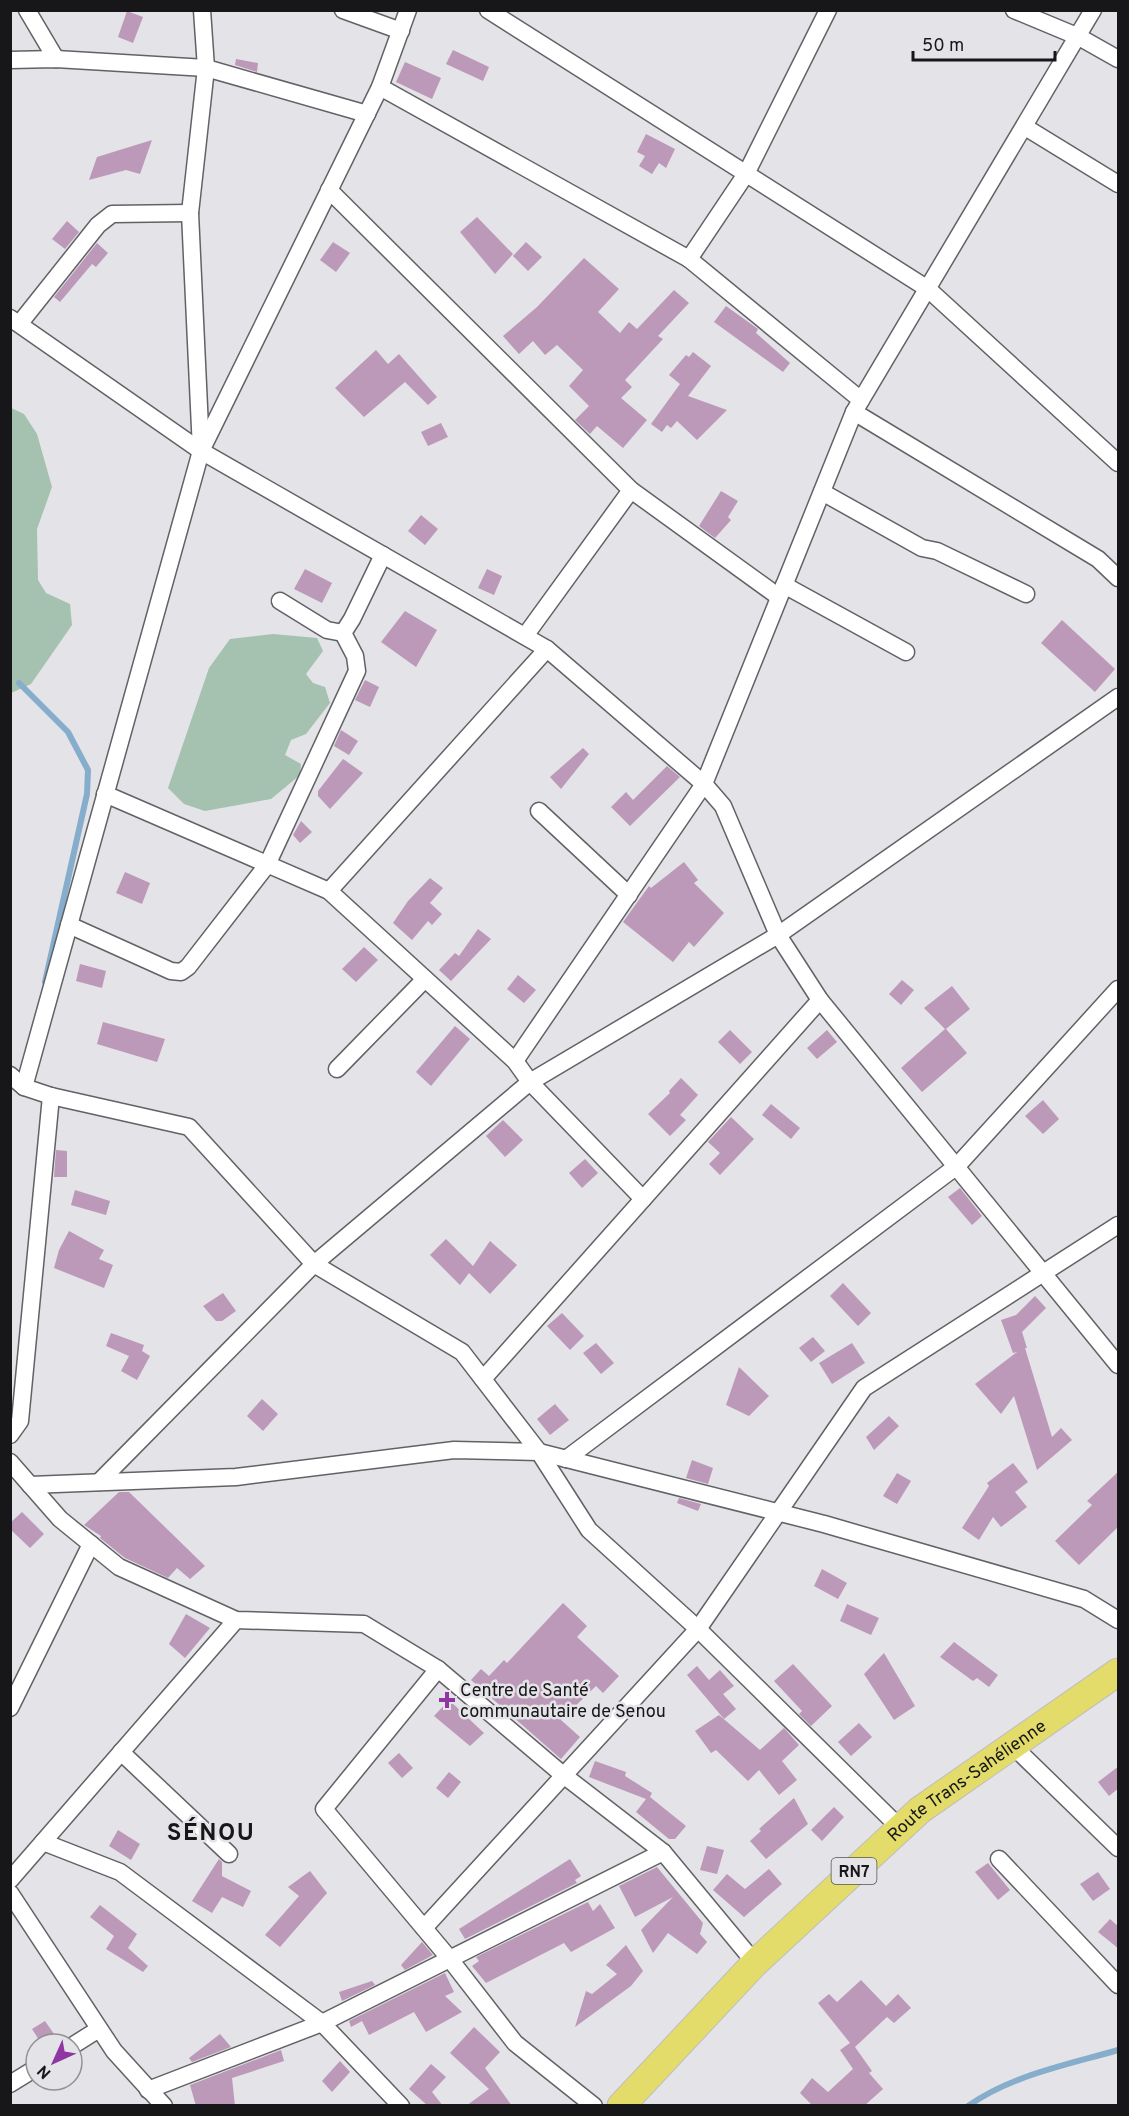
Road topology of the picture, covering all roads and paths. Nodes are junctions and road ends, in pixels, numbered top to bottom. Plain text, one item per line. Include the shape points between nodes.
1 (27, 10) edge
2 (202, 10) edge
3 (343, 10) edge
4 (408, 10) edge
5 (488, 10) edge
6 (828, 10) edge
7 (1014, 10) edge
8 (1093, 10) edge
9 (401, 31) junction
10 (1079, 37) junction
11 (56, 59) junction
12 (1119, 59) edge
13 (10, 60) edge
14 (206, 68) junction
15 (380, 87) junction
16 (367, 114) junction
17 (1025, 127) junction
18 (746, 174) junction
19 (1119, 184) edge
20 (329, 190) junction
21 (190, 213) junction
22 (689, 259) junction
23 (928, 289) junction
24 (15, 320) edge
25 (858, 406) junction
26 (201, 451) junction
27 (1119, 464) edge
28 (631, 490) junction
29 (822, 492) junction
30 (383, 555) junction
31 (1119, 578) edge
32 (782, 591) junction
33 (1026, 594) dead end
34 (280, 601) dead end
35 (343, 633) junction
36 (525, 636) junction
37 (547, 649) junction
38 (906, 652) dead end
39 (1119, 698) edge
40 (704, 784) junction
41 (105, 794) junction
42 (539, 810) dead end
43 (267, 865) junction
44 (329, 891) junction
45 (629, 895) junction
46 (69, 926) junction
47 (778, 934) junction
48 (425, 979) junction
49 (1119, 988) edge
50 (820, 1000) junction
51 (515, 1061) junction
52 (337, 1069) dead end
53 (10, 1075) edge
54 (530, 1082) junction
55 (24, 1088) junction
56 (51, 1096) junction
57 (957, 1166) junction
58 (643, 1199) junction
59 (1119, 1225) edge
60 (314, 1264) junction
61 (1043, 1272) junction
62 (10, 1339) edge
63 (27, 1347) junction
64 (1119, 1365) edge
65 (483, 1379) junction
66 (10, 1435) edge
67 (539, 1452) junction
68 (566, 1459) junction
69 (10, 1462) edge
70 (99, 1482) junction
71 (30, 1485) junction
72 (778, 1513) junction
73 (91, 1544) junction
74 (236, 1620) junction
75 (1119, 1620) edge
76 (698, 1629) junction
77 (438, 1669) junction
78 (1119, 1672) edge
79 (10, 1708) edge
80 (1012, 1745) junction
81 (122, 1752) junction
82 (562, 1774) junction
83 (900, 1828) junction
84 (43, 1842) junction
85 (1119, 1848) edge
86 (663, 1852) junction
87 (228, 1854) dead end
88 (999, 1859) dead end
89 (10, 1880) edge
90 (10, 1893) edge
91 (424, 1928) junction
92 (449, 1958) junction
93 (755, 1963) junction
94 (1119, 1985) edge
95 (322, 2023) junction
96 (99, 2029) junction
97 (84, 2038) edge
98 (24, 2075) edge
99 (10, 2084) edge
100 (148, 2090) junction
101 (624, 2105) edge
102 (164, 2106) edge
103 (401, 2106) edge
104 (594, 2106) edge

1 - 11 street
2 - 14 street
3 - 9 street
4 - 9 street
5 - 18 street
6 - 18 street
7 - 10 street
8 - 10 street
9 - 15 street
10 - 12 street
10 - 17 street
11 - 13 street
11 - 14 street
14 - 16 street
14 - 21 street
15 - 16 street
15 - 22 street
16 - 20 street
17 - 19 street
17 - 23 street
18 - 22 street
18 - 23 street
20 - 26 street
20 - 28 street
21 - 24 street via 112,214
21 - 26 street
22 - 25 street
23 - 25 street
23 - 27 street
24 - 26 street
25 - 29 street
25 - 31 street via 1098,559
26 - 30 street
26 - 41 street
28 - 32 street
28 - 36 street
29 - 32 street
29 - 33 street via 922,548 937,551
30 - 35 street
30 - 36 street
32 - 38 street
32 - 40 street
34 - 35 street via 327,630
35 - 43 street via 355,656 357,671
36 - 37 street
37 - 40 street
37 - 44 street
39 - 47 street
40 - 45 street
40 - 47 street via 723,806
41 - 43 street
41 - 46 street
42 - 45 street
43 - 44 street
43 - 46 street via 189,967 181,972
44 - 48 street
45 - 51 street
46 - 55 street
47 - 50 street
47 - 54 street
48 - 51 street
48 - 52 street
49 - 57 street
50 - 57 street
50 - 58 street
51 - 54 street
53 - 55 street
54 - 58 street
54 - 60 street
55 - 56 street
56 - 60 street via 189,1127
56 - 63 street
57 - 61 street
57 - 68 street
58 - 65 street
59 - 61 street
60 - 65 street via 462,1352
60 - 70 street
61 - 64 street
61 - 72 street via 864,1389
62 - 63 street
63 - 66 street via 20,1420
65 - 67 street
67 - 68 street
67 - 70 street via 454,1450 236,1477
67 - 76 street via 589,1530
68 - 72 street
69 - 71 street
70 - 71 street
71 - 73 street via 60,1519
72 - 75 street via 1084,1599
72 - 76 street
73 - 74 street via 119,1567
73 - 79 street
74 - 77 street via 364,1624
74 - 81 street
76 - 82 street
76 - 83 street
77 - 82 street
77 - 91 street via 324,1809
78 - 80 highway, Route Trans-Sahélienne / RN7
80 - 83 highway, Route Trans-Sahélienne / RN7
80 - 85 street
81 - 84 street
81 - 87 street
82 - 86 street
82 - 91 street
83 - 93 highway, Route Trans-Sahélienne / RN7
84 - 89 street
84 - 95 street via 120,1872
86 - 92 street
86 - 93 street
88 - 94 street
90 - 96 street
91 - 92 street
92 - 95 street
92 - 104 street via 515,2043
93 - 101 highway, Route Trans-Sahélienne / RN7
95 - 100 street
95 - 103 street
96 - 97 street
96 - 100 street
98 - 99 street
100 - 102 street

